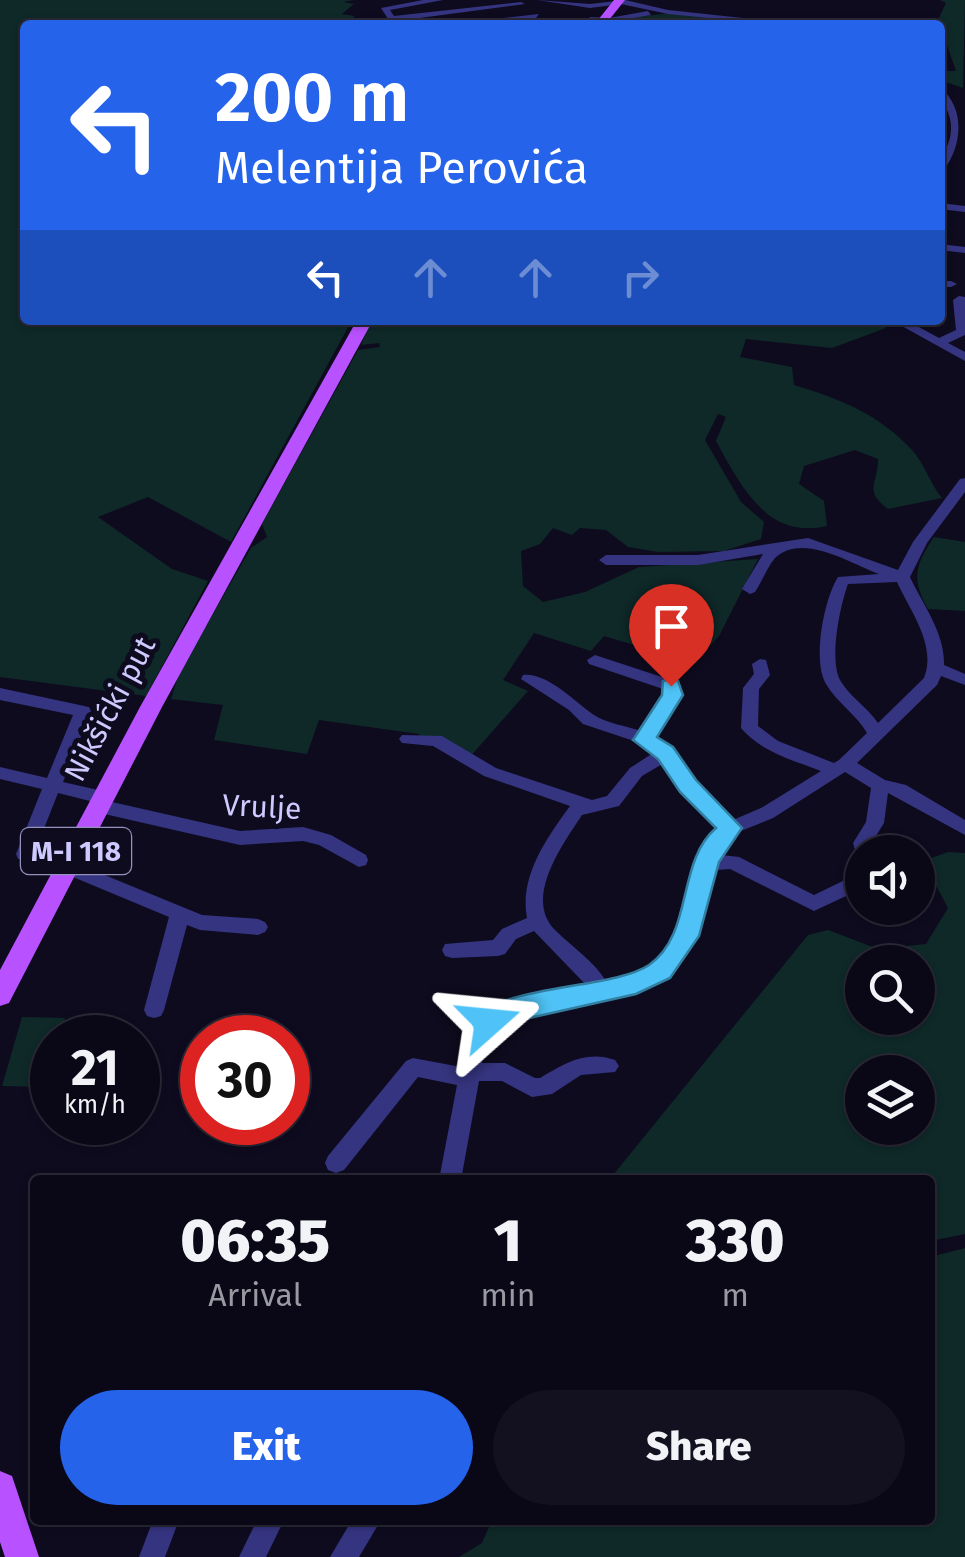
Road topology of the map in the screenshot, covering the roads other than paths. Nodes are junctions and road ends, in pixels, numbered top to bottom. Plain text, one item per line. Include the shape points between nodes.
1 (439, 0) edge
2 (541, 0) edge
3 (619, 1) edge
4 (518, 2) edge
5 (386, 3) edge
6 (378, 12) dead end
7 (668, 12) junction
8 (536, 16) junction
9 (406, 20) edge
10 (502, 20) edge
11 (540, 20) edge
12 (617, 20) edge
13 (752, 20) edge
14 (945, 99) edge
15 (945, 137) edge
16 (956, 138) junction
17 (945, 159) edge
18 (965, 301) edge
19 (362, 325) edge
20 (907, 325) edge
21 (939, 342) junction
22 (965, 357) edge
23 (965, 482) edge
24 (786, 545) junction
25 (606, 560) dead end
26 (902, 576) junction
27 (750, 589) dead end
28 (596, 660) dead end
29 (760, 664) dead end
30 (938, 669) junction
31 (529, 679) dead end
32 (965, 680) edge
33 (0, 694) edge
34 (875, 734) junction
35 (408, 739) dead end
36 (644, 740) junction
37 (666, 753) junction
38 (840, 767) junction
39 (0, 773) edge
40 (880, 785) junction
41 (52, 786) junction
42 (103, 802) junction
43 (588, 805) junction
44 (730, 828) junction
45 (965, 828) edge
46 (867, 835) edge
47 (25, 854) dead end
48 (359, 860) dead end
49 (707, 862) junction
50 (68, 867) junction
51 (845, 888) edge
52 (180, 912) junction
53 (538, 921) junction
54 (258, 927) dead end
55 (452, 950) dead end
56 (601, 991) junction
57 (0, 995) edge
58 (154, 1010) dead end
59 (608, 1066) dead end
60 (469, 1075) junction
61 (336, 1163) dead end
62 (451, 1175) edge
63 (0, 1488) edge
64 (164, 1525) edge
65 (268, 1525) edge
66 (365, 1525) edge
67 (22, 1557) edge
68 (152, 1557) edge
69 (252, 1557) edge
70 (343, 1557) edge

1 - 5 street
2 - 3 street via 596,6
3 - 7 street
4 - 8 street
4 - 9 street
5 - 6 street
7 - 12 street
7 - 13 street
8 - 10 street
8 - 11 street
14 - 16 street
15 - 16 street
16 - 17 street
18 - 21 street via 959,300 962,332
19 - 42 main road, Nikšićki put / M-I 118
20 - 21 street
21 - 22 street
23 - 26 street
24 - 25 street via 698,560
24 - 26 street via 824,545
24 - 27 street via 770,556
26 - 30 street
26 - 34 street via 844,580 834,598 830,678
28 - 36 street via 671,686
29 - 38 street via 762,675 750,688 750,728 772,745
30 - 32 street
30 - 34 street
31 - 36 street via 589,720
33 - 41 street via 83,711
34 - 38 street
35 - 43 street via 436,740 490,772
36 - 37 street
37 - 43 street via 636,772 613,801
37 - 44 street
38 - 40 street
38 - 44 street
39 - 41 street, Vrulje
40 - 45 street
40 - 46 street
41 - 42 street, Vrulje
41 - 47 street
42 - 48 street, Vrulje via 240,838 303,834
42 - 50 main road, Nikšićki put / M-I 118
43 - 53 street via 567,823 541,870
44 - 49 street
49 - 51 street via 732,862 814,904
49 - 56 street via 676,955 661,971
50 - 52 street
50 - 57 main road, Nikšićki put / M-I 118
52 - 54 street via 200,922
52 - 58 street
53 - 55 street via 509,934 498,948
53 - 56 street via 581,961
56 - 60 street via 498,1017 474,1046
59 - 60 street via 578,1066 532,1088 505,1072
60 - 61 street via 413,1067
60 - 62 street
63 - 67 main road
64 - 68 street
65 - 69 street
66 - 70 street

